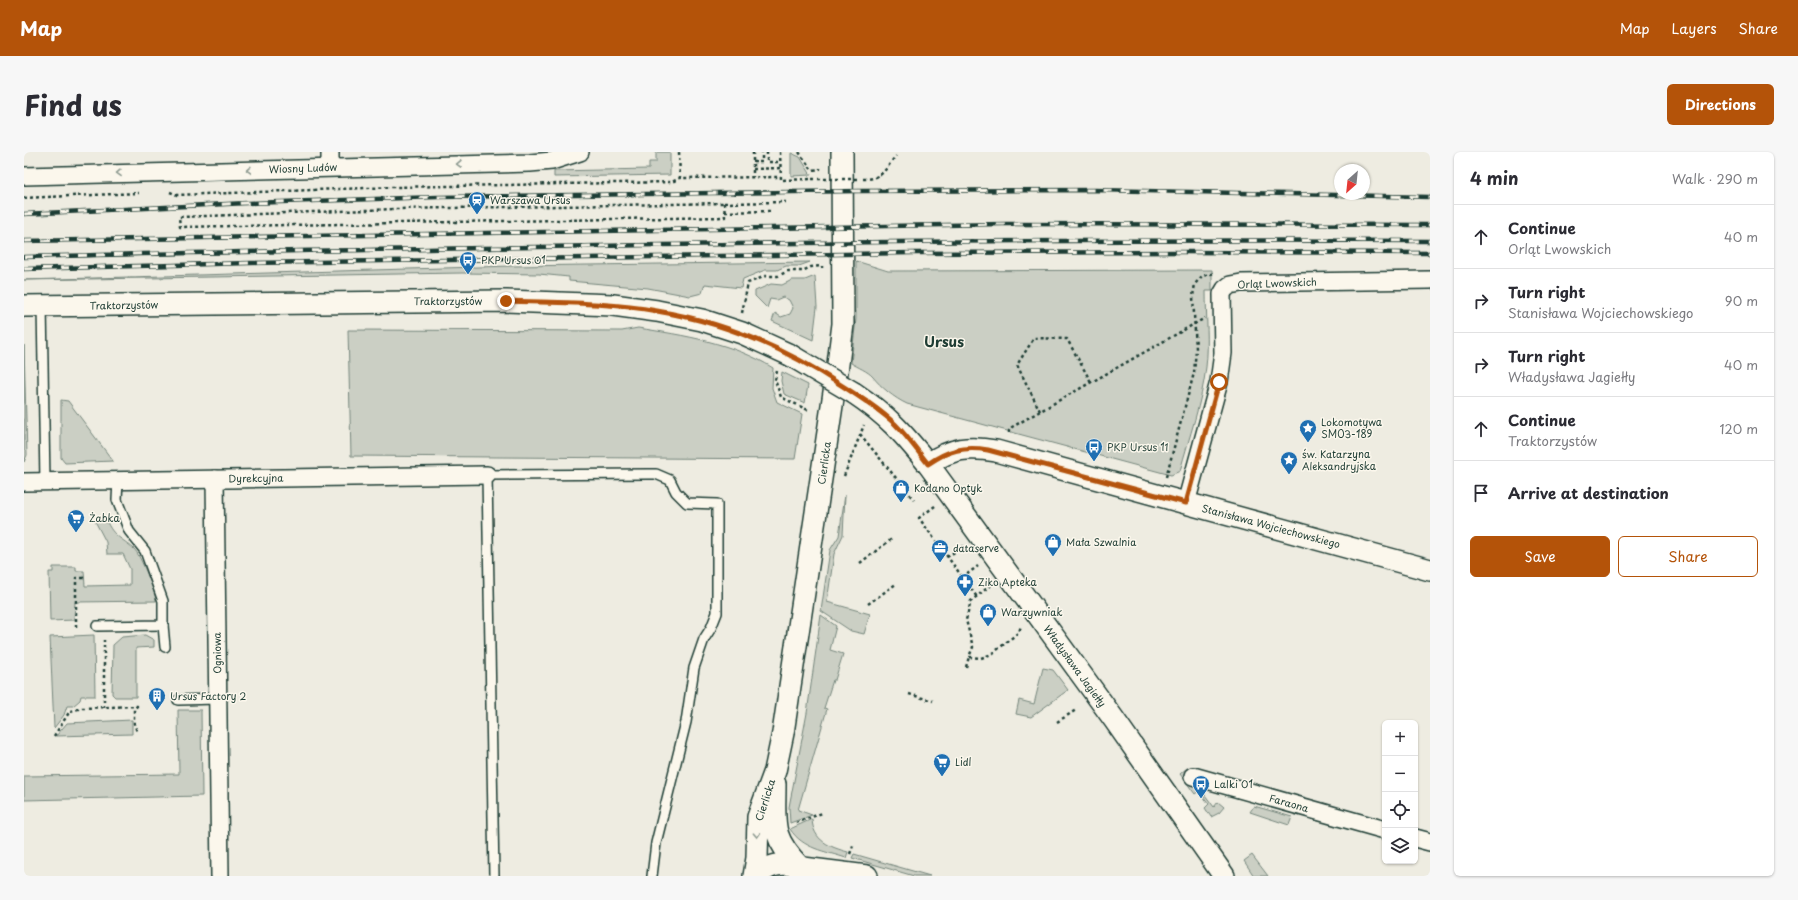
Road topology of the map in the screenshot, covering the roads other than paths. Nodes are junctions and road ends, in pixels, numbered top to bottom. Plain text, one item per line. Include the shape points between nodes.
1 (580, 152) edge
2 (842, 152) edge
3 (330, 160) edge
4 (24, 176) edge
5 (1430, 280) edge
6 (33, 306) edge
7 (854, 393) joint
8 (928, 464) junction
9 (487, 475) junction
10 (215, 478) junction
11 (118, 480) junction
12 (24, 482) edge
13 (45, 482) junction
14 (1186, 503) junction
15 (1430, 570) edge
16 (163, 625) junction
17 (101, 626) road end
18 (165, 647) dead end
19 (218, 699) junction
20 (178, 700) dead end
21 (775, 771) junction
22 (1193, 776) dead end
23 (1382, 829) edge
24 (1418, 839) edge
25 (1430, 842) edge
26 (805, 870) edge
27 (220, 876) edge
28 (494, 876) edge
29 (652, 876) edge
30 (754, 876) edge
31 (757, 876) edge
32 (866, 876) edge
33 (1224, 876) edge

1 -> 3 street, Wiosny Ludów via 552,161 530,163
2 - 21 street, Cierlicka via 842,331 800,623
3 -> 4 street, Wiosny Ludów
5 - 14 street, Orląt Lwowskich via 1241,283 1225,289 1222,300 1223,353 1219,382
6 - 7 street, Traktorzystów, bridge via 491,301 613,305 702,320 742,333 790,355
6 - 13 lane
7 - 8 street, Władysława Jagiełły via 896,425
8 - 14 street, Stanisława Wojciechowskiego via 944,453 954,450 988,450
8 - 33 street, Władysława Jagiełły via 1113,718
9 - 10 street, Dyrekcyjna
9 - 28 lane
9 - 29 lane via 656,474 670,480 676,492 687,503 717,504 717,613 694,668 686,722 656,843
10 - 11 street, Dyrekcyjna
10 - 19 street, Ogniowa
11 - 13 street, Dyrekcyjna
11 - 16 lane via 117,500 129,531 145,551 163,601
12 - 13 street, Dyrekcyjna
14 - 15 street, Stanisława Wojciechowskiego
16 - 17 lane
16 - 18 lane
19 - 20 lane
19 - 27 street, Ogniowa
21 - 26 street, Cierlicka via 776,831 783,848
21 -> 30 street, Cierlicka via 758,817 758,854
22 - 23 street, Faraona
24 - 25 street
26 - 31 street via 790,864 776,865
26 - 32 street

